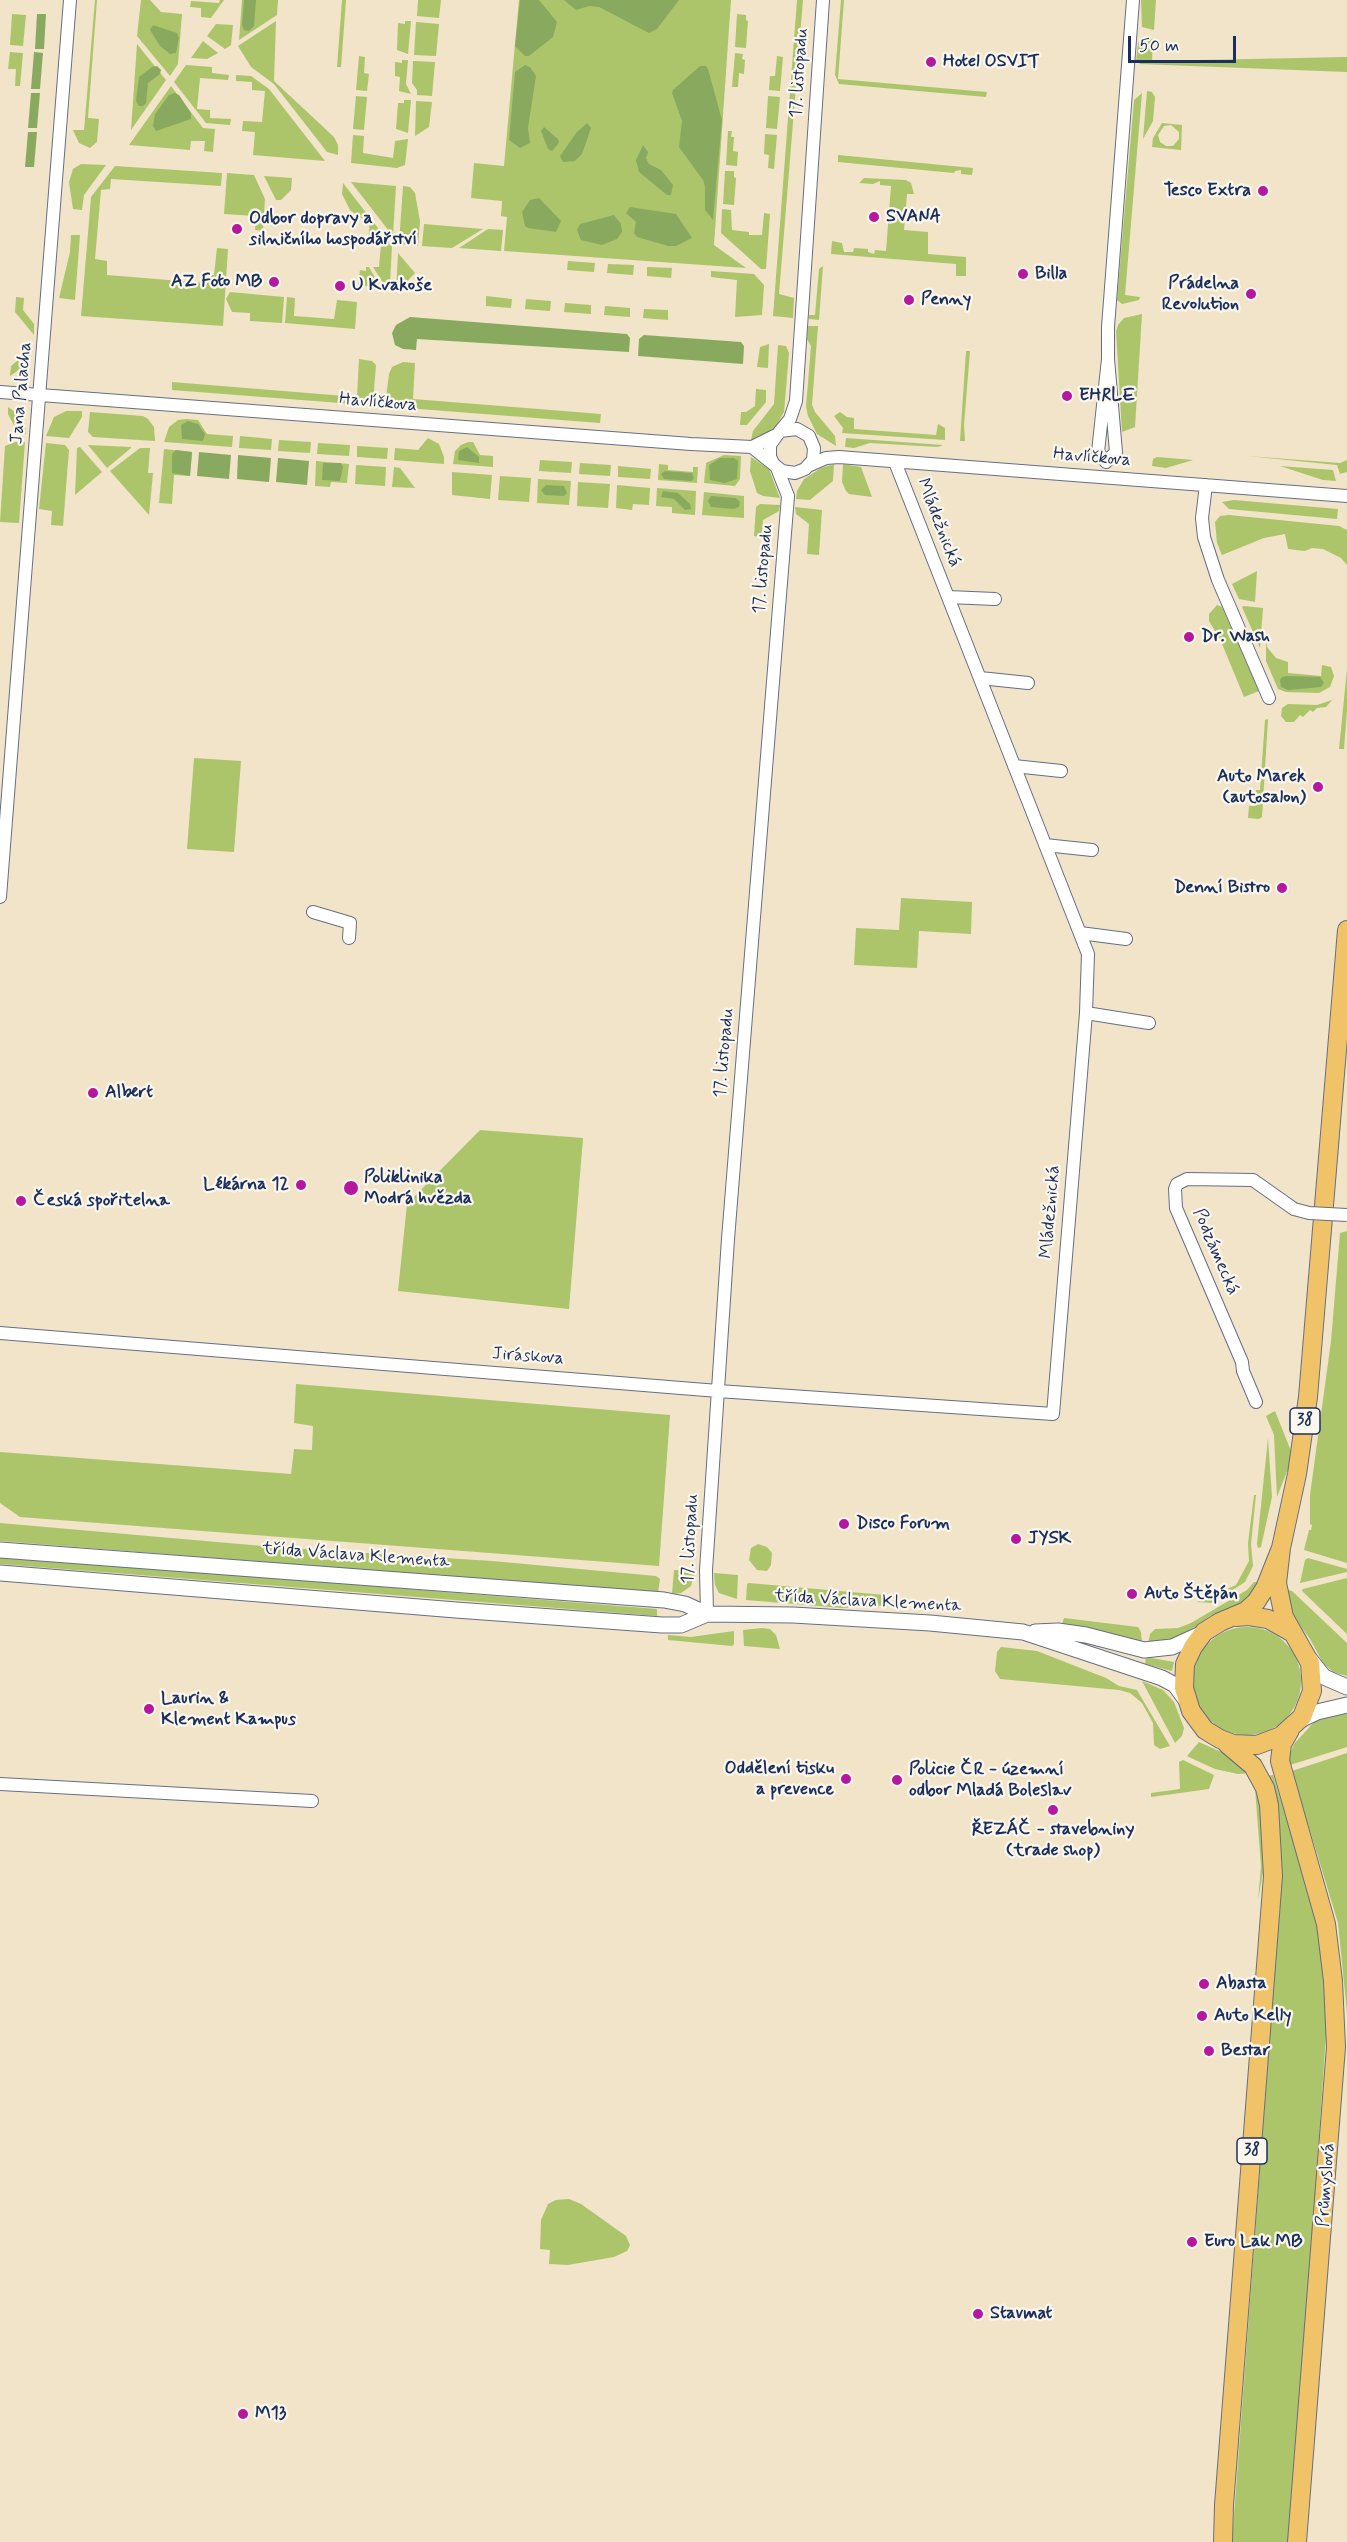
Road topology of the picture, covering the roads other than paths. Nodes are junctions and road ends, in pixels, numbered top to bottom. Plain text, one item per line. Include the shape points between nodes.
1 (70, 0) edge
2 (823, 0) edge
3 (1133, 0) edge
4 (1108, 359) junction
5 (0, 392) edge
6 (40, 395) junction
7 (796, 400) junction
8 (778, 433) junction
9 (810, 438) junction
10 (752, 447) junction
11 (833, 457) junction
12 (895, 462) junction
13 (775, 465) junction
14 (807, 467) junction
15 (1206, 484) junction
16 (789, 496) junction
17 (1347, 496) edge
18 (948, 597) junction
19 (995, 599) dead end
20 (980, 678) junction
21 (1028, 683) dead end
22 (1269, 698) dead end
23 (1014, 766) junction
24 (1061, 771) dead end
25 (1045, 845) junction
26 (1092, 850) dead end
27 (0, 897) edge
28 (313, 912) dead end
29 (1347, 930) edge
30 (1080, 933) junction
31 (349, 939) dead end
32 (1126, 939) dead end
33 (1086, 1013) junction
34 (1149, 1023) dead end
35 (1347, 1215) edge
36 (0, 1333) edge
37 (718, 1391) junction
38 (1256, 1401) dead end
39 (1053, 1414) joint
40 (1281, 1548) junction
41 (0, 1550) edge
42 (0, 1573) edge
43 (707, 1614) junction
44 (1231, 1618) junction
45 (1204, 1632) junction
46 (1026, 1633) junction
47 (1297, 1639) junction
48 (1308, 1657) junction
49 (1347, 1687) edge
50 (1186, 1700) junction
51 (1347, 1705) edge
52 (1295, 1725) junction
53 (1220, 1739) junction
54 (0, 1784) edge
55 (312, 1801) dead end
56 (1223, 2542) edge
57 (1297, 2542) edge

1 - 6 street, Jana Palacha
2 - 7 street, 17. listopadu
3 - 4 street
4 - 4 street via 1098,452 1106,462 1116,452
5 - 6 street, Havlíčkova
6 - 10 street, Havlíčkova via 463,429
6 - 27 street, Jana Palacha
7 - 8 street via 790,419
7 - 9 street
8 - 9 street via 791,428
8 - 10 street
8 - 13 street via 769,450
9 - 11 street
9 - 14 street via 814,454
10 - 13 street
11 - 12 street, Havlíčkova
11 - 14 street
12 - 15 street, Havlíčkova
12 - 18 street, Mládežnická
13 - 14 street via 789,473
13 - 16 street
14 - 16 street
15 - 17 street, Havlíčkova
15 - 22 street via 1204,537
16 - 37 street, 17. listopadu
18 - 19 street, Mládežnická
18 - 20 street, Mládežnická
20 - 21 street
20 - 23 street, Mládežnická
23 - 24 street
23 - 25 street, Mládežnická
25 - 26 street
25 - 30 street, Mládežnická
28 - 31 street via 350,922
29 - 40 main road, 38 via 1308,1397
30 - 32 street
30 - 33 street, Mládežnická via 1088,954
33 - 34 street
33 - 39 street, Mládežnická
35 - 38 street, Podzámecká, bridge via 1294,1209 1253,1180 1187,1179 1174,1189 1176,1208
36 - 37 street, Jiráskova
37 - 39 street, Jiráskova
37 - 43 street, 17. listopadu via 706,1570
40 - 44 main road, 38 via 1256,1602
40 - 47 main road via 1278,1594 1284,1617
41 - 43 street, třída Václava Klementa via 664,1600
42 - 43 street, třída Václava Klementa via 669,1625 681,1625
43 - 46 street, třída Václava Klementa via 930,1623
44 - 45 main road, 38
44 - 47 main road, 38 via 1268,1619
45 - 46 street, třída Václava Klementa via 1172,1647 1144,1650 1086,1635 1058,1631
45 - 50 main road, 38 via 1185,1664
46 - 50 street, třída Václava Klementa via 1162,1677 1175,1685
47 - 48 main road, 38
48 - 49 street via 1323,1677
48 - 52 main road, 38 via 1312,1691 1307,1708
50 - 53 main road, 38 via 1201,1725
51 - 52 street via 1317,1712
52 - 53 main road, 38 via 1276,1739 1257,1745 1238,1745
52 - 57 main road, Průmyslová / 38 via 1282,1744 1280,1761 1326,1924 1334,1981 1336,2047
53 - 56 main road, 38 via 1247,1759 1263,1781 1269,1805 1273,1875
54 - 55 street

